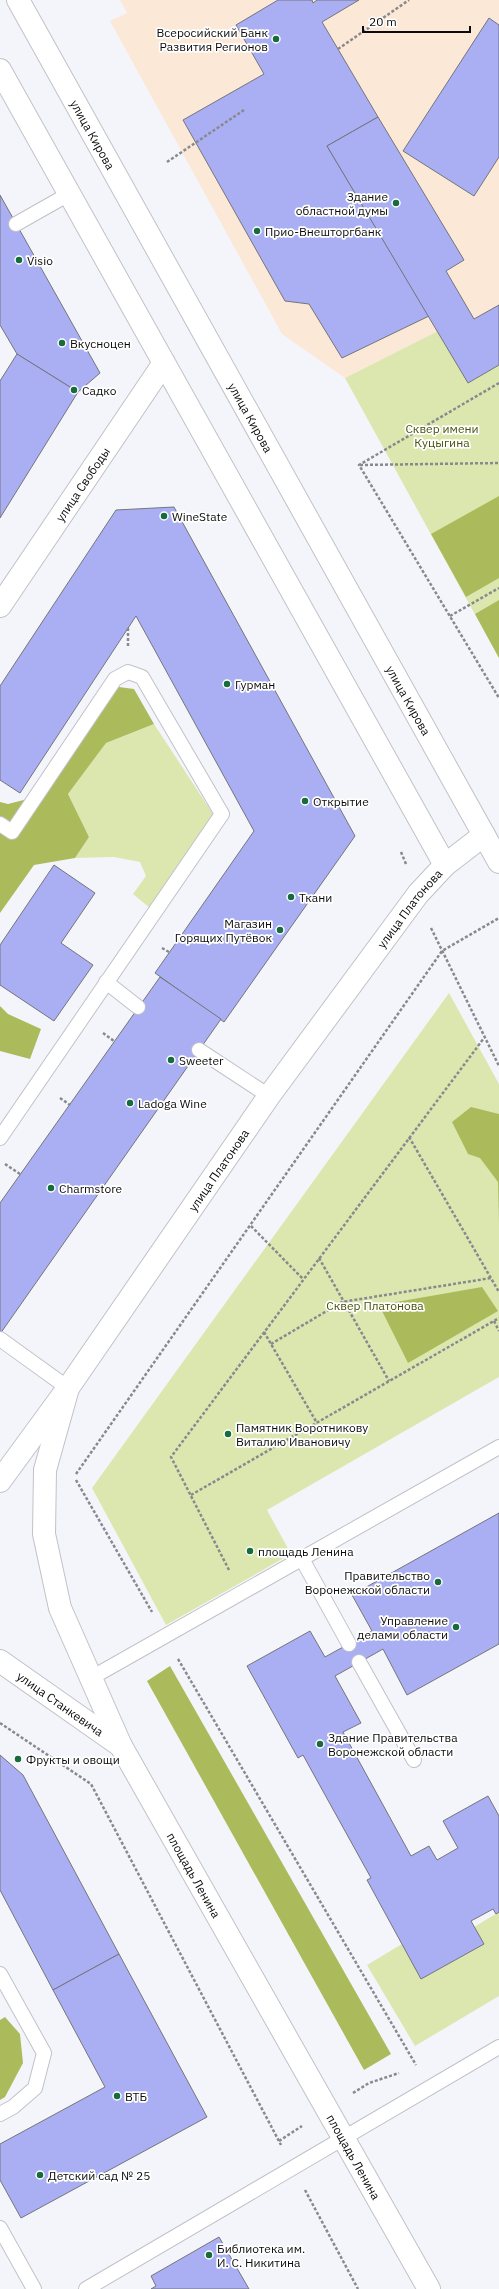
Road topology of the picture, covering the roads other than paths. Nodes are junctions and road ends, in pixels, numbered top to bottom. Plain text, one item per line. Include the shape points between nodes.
1 (18, 0) edge
2 (0, 70) edge
3 (69, 194) junction
4 (16, 224) dead end
5 (164, 363) junction
6 (0, 606) edge
7 (0, 824) edge
8 (484, 835) junction
9 (499, 862) edge
10 (445, 865) junction
11 (106, 982) junction
12 (138, 1007) dead end
13 (199, 1050) dead end
14 (269, 1096) junction
15 (0, 1138) edge
16 (0, 1339) edge
17 (68, 1388) junction
18 (499, 1447) edge
19 (0, 1481) edge
20 (302, 1559) junction
21 (349, 1644) dead end
22 (0, 1661) edge
23 (359, 1662) dead end
24 (91, 1678) junction
25 (121, 1746) junction
26 (414, 1760) dead end
27 (0, 1974) edge
28 (499, 2047) edge
29 (0, 2114) edge
30 (343, 2138) junction
31 (0, 2228) edge
32 (34, 2289) edge
33 (86, 2289) edge
34 (429, 2289) edge

1 - 8 main road, улица Кирова
2 - 3 main road
3 - 4 lane
3 - 5 main road
5 - 6 main road, улица Свободы
5 - 10 main road
7 - 11 lane via 12,832 115,679 128,672 142,677 222,814
8 - 9 main road
8 - 10 main road
10 - 14 main road, улица Платонова via 418,894
11 - 12 lane
11 - 15 lane
13 - 14 lane
14 - 17 main road, улица Платонова
16 - 17 lane
17 - 19 main road, улица Платонова
17 - 24 main road, площадь Ленина via 45,1470 44,1534 60,1608
18 - 20 lane
20 - 21 lane
20 - 24 lane
22 - 25 main road, улица Станкевича
23 - 26 lane
24 - 25 main road, площадь Ленина
25 - 30 main road, площадь Ленина
27 - 29 lane via 44,2053 34,2088 13,2107
28 - 30 lane
30 - 33 lane
30 - 34 main road, площадь Ленина
31 - 32 lane

